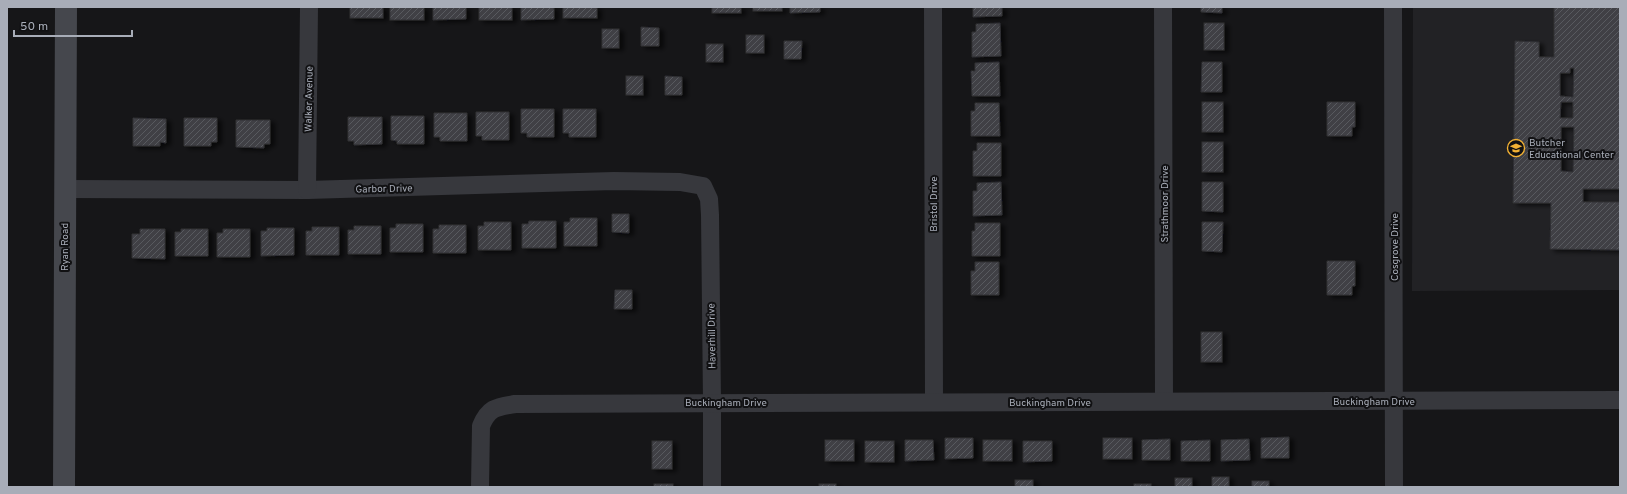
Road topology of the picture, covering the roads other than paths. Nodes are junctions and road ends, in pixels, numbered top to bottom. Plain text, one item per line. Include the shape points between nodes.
1 (66, 7) edge
2 (309, 7) edge
3 (933, 7) edge
4 (1163, 7) edge
5 (1393, 7) edge
6 (703, 186) joint
7 (65, 189) junction
8 (307, 190) junction
9 (1620, 400) edge
10 (1164, 401) junction
11 (1394, 401) junction
12 (712, 402) junction
13 (934, 402) junction
14 (52, 487) edge
15 (64, 487) edge
16 (480, 487) edge
17 (712, 487) edge
18 (1394, 487) edge

1 - 7 main road, Ryan Road
2 - 8 street, Walker Avenue
3 - 13 street, Bristol Drive
4 - 10 street, Strathmoor Drive
5 - 11 street, Cosgrove Drive
6 - 8 street, Garbor Drive via 680,182 614,181
6 - 12 street, Haverhill Drive via 709,199 710,215
7 - 8 street, Garbor Drive
7 - 15 main road, Ryan Road
9 - 11 street, Buckingham Drive
10 - 11 street, Buckingham Drive
10 - 13 street, Buckingham Drive
11 - 18 street, Cosgrove Drive
12 - 13 street, Buckingham Drive
12 - 16 street, Buckingham Drive via 514,404 495,407 484,418 481,426
12 - 17 street, Haverhill Drive
14 - 15 street

